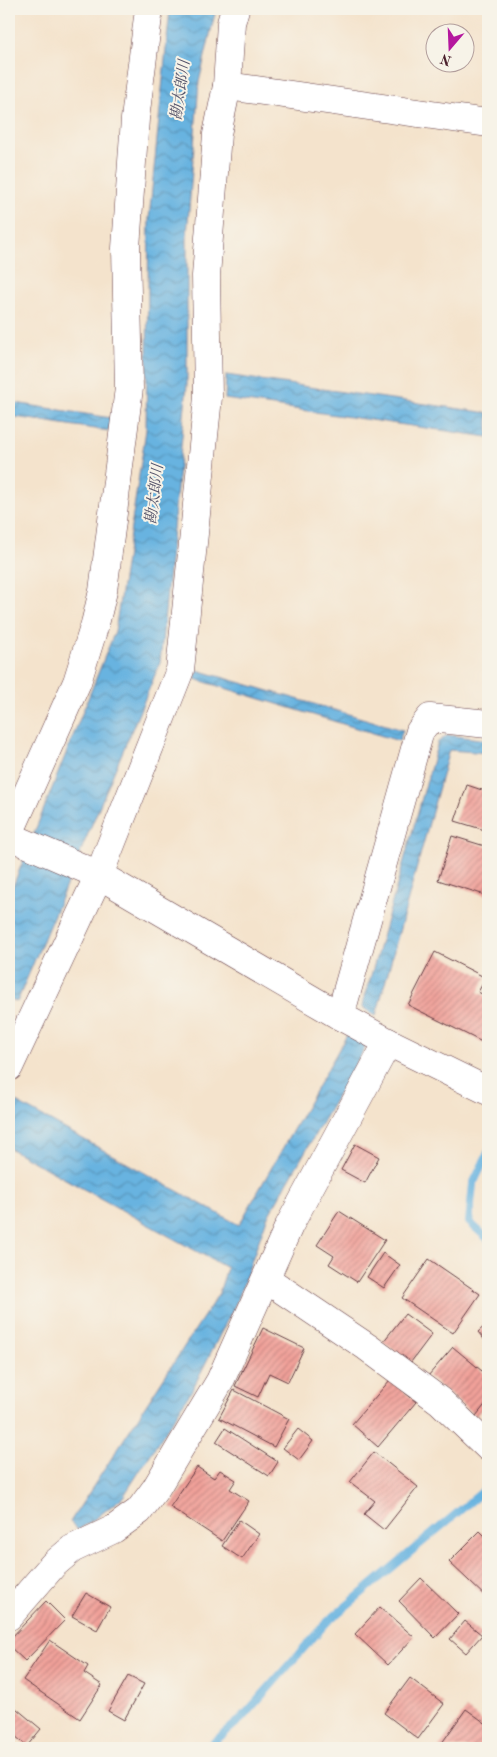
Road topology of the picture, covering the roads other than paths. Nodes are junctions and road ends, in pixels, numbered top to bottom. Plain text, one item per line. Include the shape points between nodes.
1 (235, 9) edge
2 (144, 10) edge
3 (227, 86) junction
4 (488, 124) edge
5 (488, 724) edge
6 (9, 835) edge
7 (99, 876) junction
8 (340, 1016) junction
9 (19, 1020) edge
10 (388, 1042) junction
11 (9, 1067) edge
12 (488, 1091) edge
13 (266, 1279) junction
14 (488, 1447) edge
15 (9, 1616) edge

1 - 3 street via 231,23
2 - 6 street via 126,248 129,388 103,590 96,624 77,682
3 - 4 street
3 - 7 street via 217,134 206,276 208,398 180,670
5 - 8 street via 430,718 420,731
6 - 7 street
7 - 8 street
7 - 9 street
8 - 10 street
9 - 11 street
10 - 12 street
10 - 13 street via 289,1226
13 - 14 street via 440,1400
13 - 15 street via 220,1381 139,1511 114,1529 72,1549 53,1565

